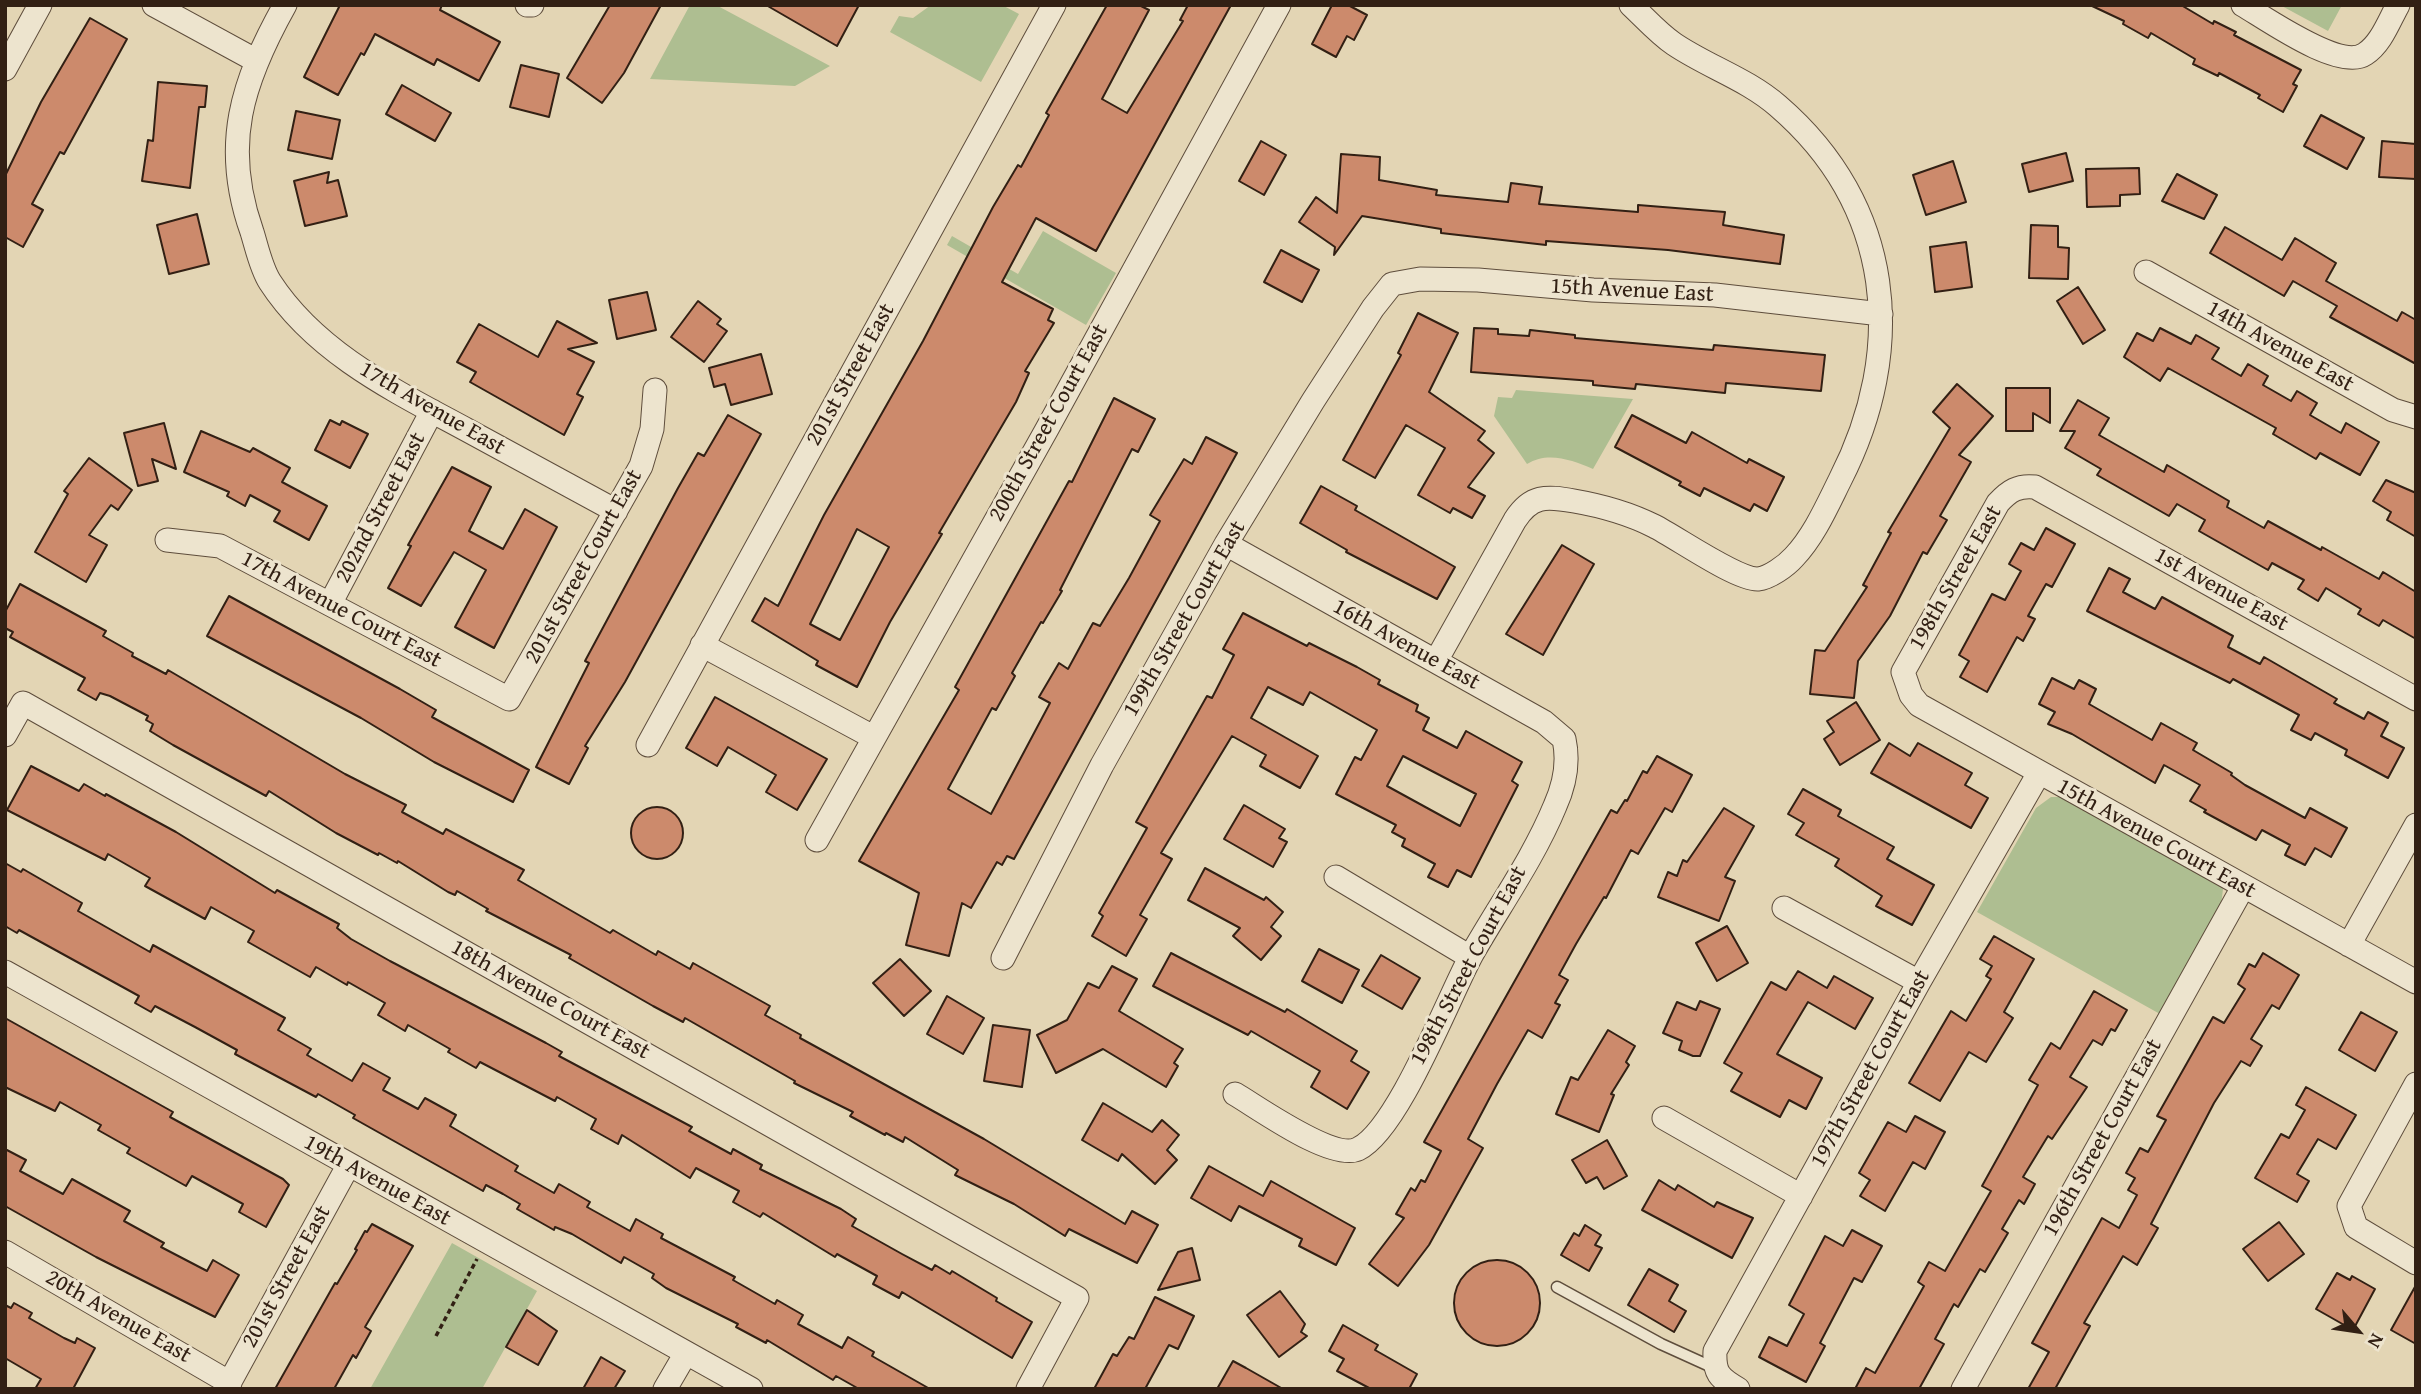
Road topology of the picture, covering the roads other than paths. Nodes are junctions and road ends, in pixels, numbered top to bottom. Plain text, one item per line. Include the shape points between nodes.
1 (40, 5) edge
2 (154, 5) edge
3 (285, 5) edge
4 (527, 5) edge
5 (532, 5) edge
6 (1054, 5) edge
7 (1279, 5) edge
8 (1630, 5) edge
9 (2243, 5) edge
10 (2398, 5) edge
11 (255, 60) junction
12 (5, 69) edge
13 (2146, 272) dead end
14 (1386, 290) joint
15 (1881, 314) junction
16 (654, 390) dead end
17 (432, 411) junction
18 (2416, 417) edge
19 (2025, 485) joint
20 (616, 510) junction
21 (167, 540) dead end
22 (1227, 544) junction
23 (330, 604) junction
24 (702, 645) junction
25 (1436, 661) junction
26 (1907, 684) joint
27 (509, 699) joint
28 (2416, 699) edge
29 (5, 735) edge
30 (873, 737) junction
31 (648, 745) dead end
32 (1567, 760) joint
33 (2039, 773) junction
34 (2416, 825) edge
35 (817, 840) dead end
36 (1336, 877) dead end
37 (2243, 887) junction
38 (1784, 908) dead end
39 (2349, 945) junction
40 (1470, 957) junction
41 (1003, 958) dead end
42 (5, 972) edge
43 (1919, 982) junction
44 (2416, 982) edge
45 (2416, 1084) edge
46 (1235, 1094) dead end
47 (1664, 1118) dead end
48 (348, 1166) junction
49 (1801, 1196) junction
50 (5, 1252) edge
51 (2416, 1263) edge
52 (1557, 1287) dead end
53 (686, 1353) junction
54 (1714, 1368) junction
55 (228, 1386) edge
56 (664, 1389) edge
57 (751, 1389) edge
58 (1027, 1389) edge
59 (1738, 1389) edge
60 (1963, 1389) edge

1 - 12 street
2 - 11 street
3 - 11 street, 17th Avenue East
4 - 5 street
6 - 24 street, 201st Street East
7 - 30 street, 200th Street Court East
8 - 15 street via 1674,44 1753,86 1821,149 1843,181 1867,238
9 - 10 street via 2333,55 2362,57 2374,47
11 - 17 street, 17th Avenue East via 236,155 244,210 269,280 301,321 336,352 373,379
13 - 18 street, 14th Avenue East via 2393,410
14 - 15 street, 15th Avenue East via 1392,284 1420,279 1478,280 1715,295
14 - 22 street, 199th Street Court East
15 - 25 street via 1883,330 1868,419 1819,521 1793,558 1757,579 1605,506 1560,499 1531,501 1515,520
16 - 20 street, 201st Street Court East via 652,429 641,466
17 - 20 street, 17th Avenue East
17 - 23 street, 202nd Street East
19 - 26 street, 198th Street East via 1997,503 1910,655 1903,672
19 - 28 street, 1st Avenue East
20 - 27 street, 201st Street Court East
21 - 23 street, 17th Avenue Court East via 220,546
22 - 25 street, 16th Avenue East
22 - 41 street, 199th Street Court East via 1102,765
23 - 27 street, 17th Avenue Court East
24 - 30 street
24 - 31 street, 201st Street East
25 - 32 street, 16th Avenue East via 1556,729 1564,738
26 - 33 street, 15th Avenue Court East via 1919,705
29 - 58 street, 18th Avenue Court East via 23,703 1077,1298
30 - 35 street, 200th Street Court East
32 - 40 street, 198th Street Court East via 1555,806
33 - 37 street, 15th Avenue Court East
33 - 43 street, 197th Street Court East
34 - 39 street
36 - 40 street
37 - 39 street, 15th Avenue Court East
37 - 60 street, 196th Street Court East
38 - 43 street
39 - 44 street, 15th Avenue Court East
40 - 46 street, 198th Street Court East via 1393,1110 1357,1150 1345,1152 1319,1144
42 - 48 street, 19th Avenue East
43 - 49 street, 197th Street Court East
45 - 51 street via 2351,1199 2351,1220 2356,1227
47 - 49 street
48 - 53 street, 19th Avenue East
48 - 55 street, 201st Street East
49 - 54 street, 197th Street Court East via 1714,1351
50 - 55 street, 20th Avenue East
52 - 54 lane
53 - 56 street
53 - 57 street, 19th Avenue East
54 - 59 street via 1719,1378

